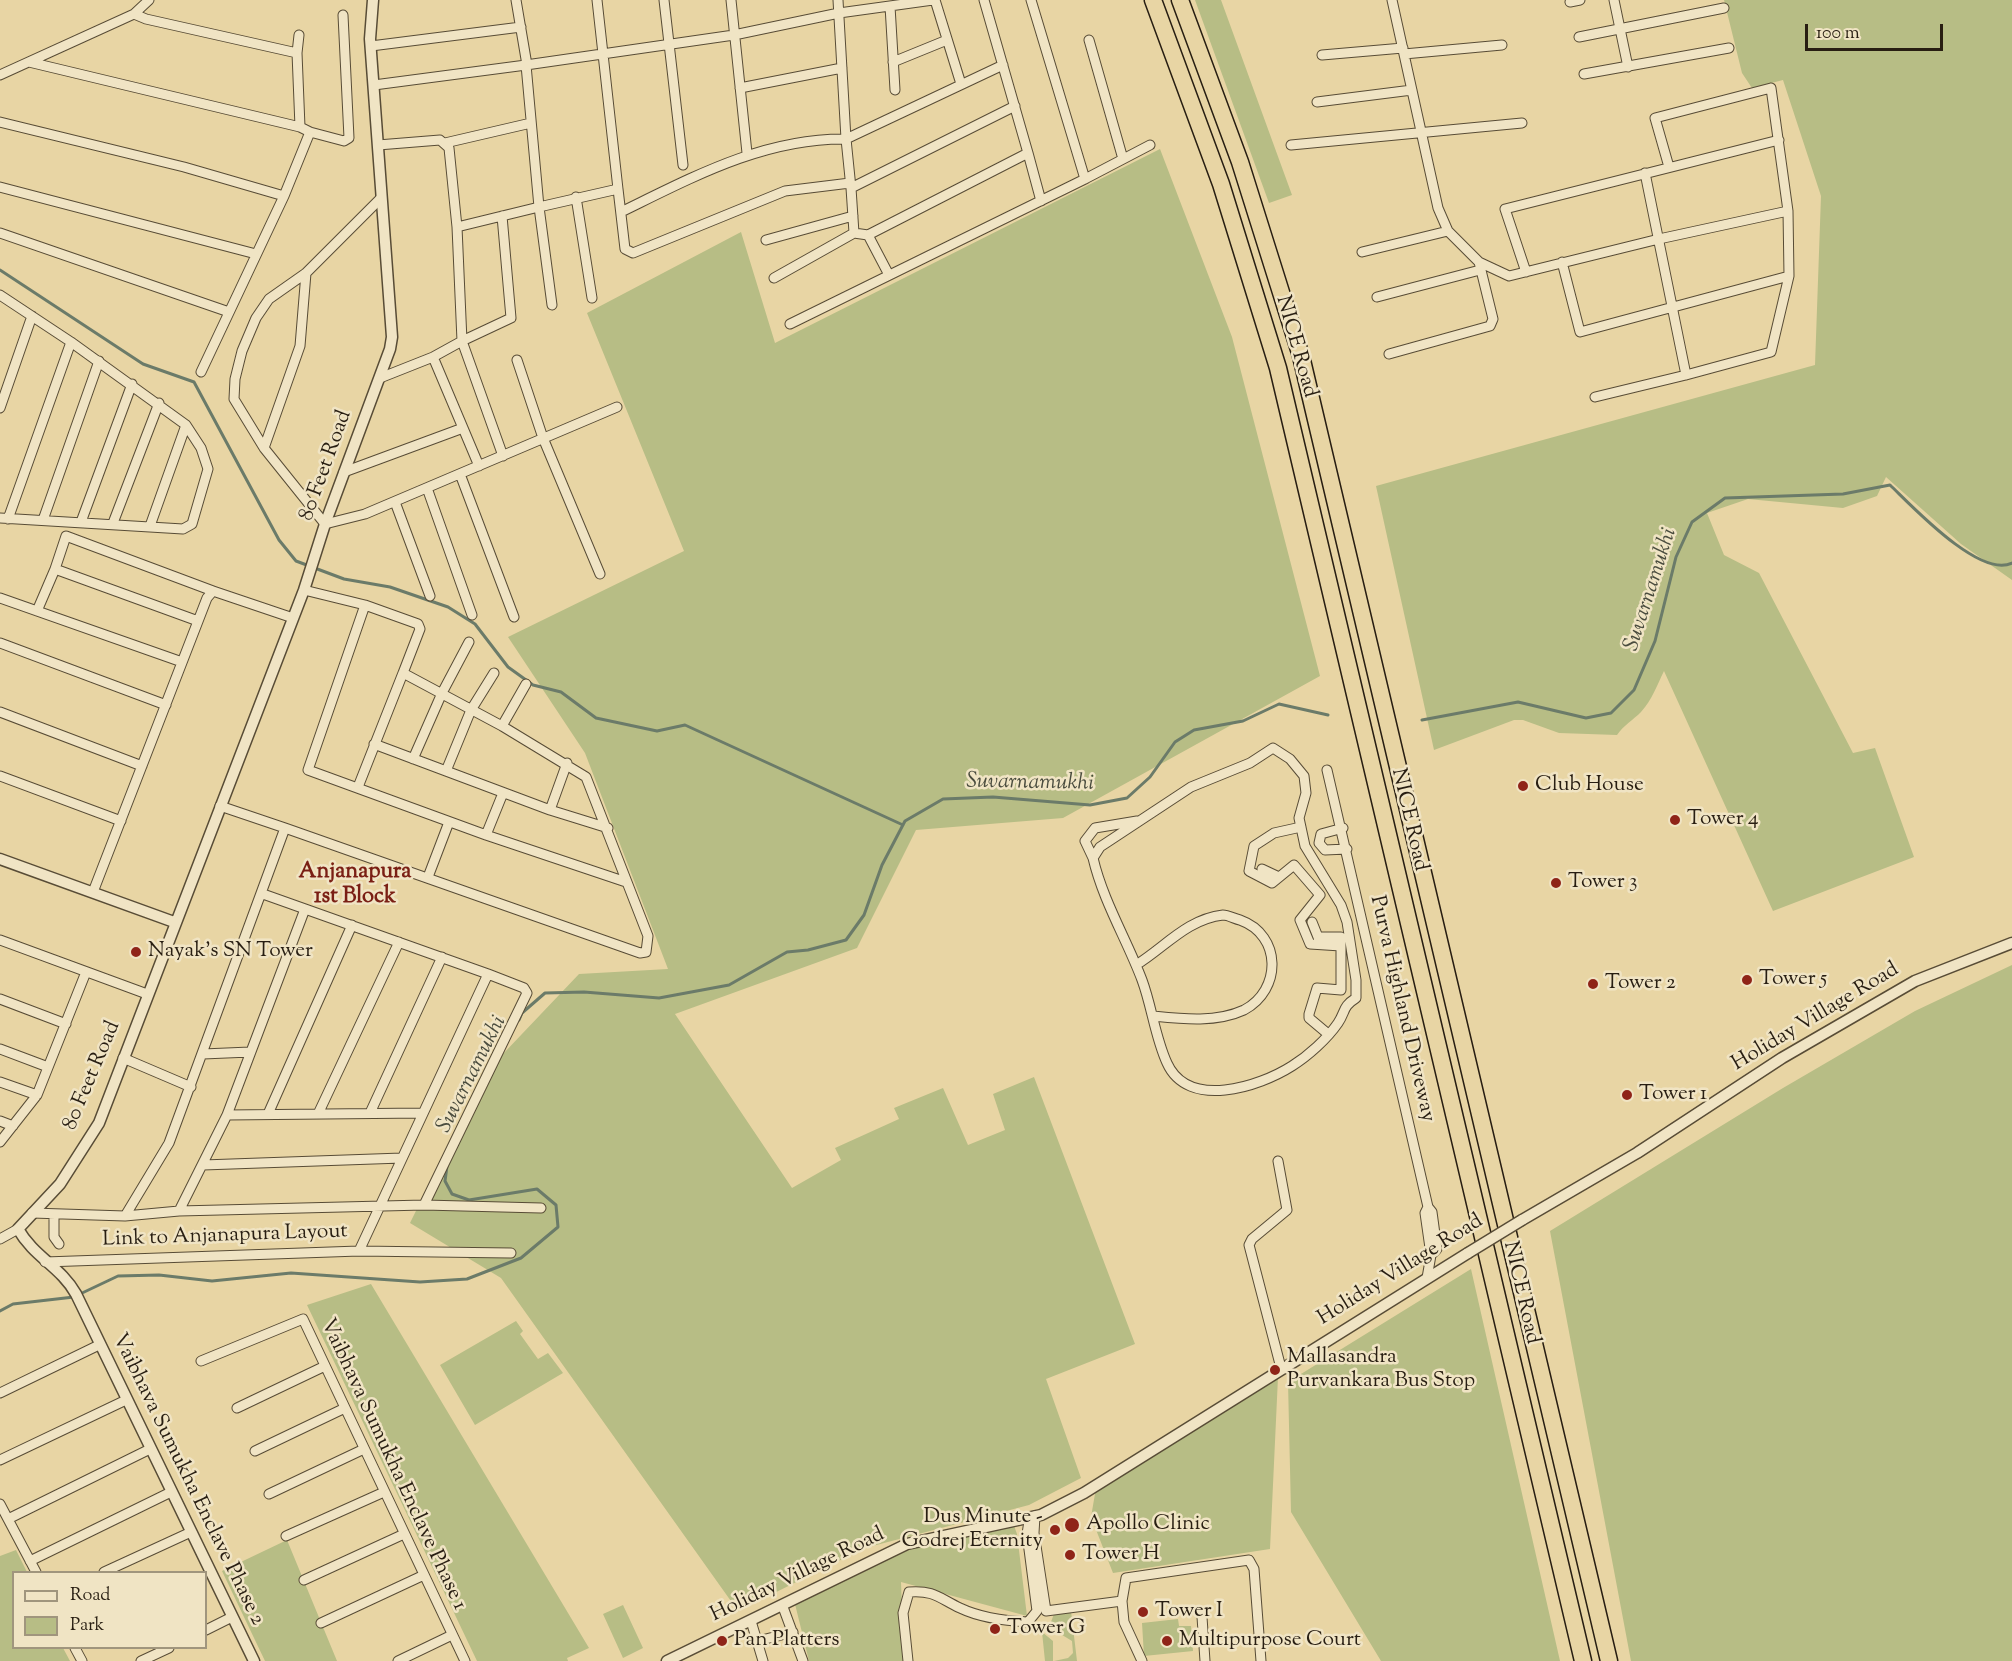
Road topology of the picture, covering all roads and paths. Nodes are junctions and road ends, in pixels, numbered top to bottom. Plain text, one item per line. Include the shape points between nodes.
1 (149, 0) edge
2 (373, 0) edge
3 (516, 0) edge
4 (597, 0) edge
5 (664, 0) edge
6 (731, 0) edge
7 (838, 0) edge
8 (934, 0) edge
9 (984, 0) edge
10 (1030, 0) edge
11 (1153, 0) edge
12 (1180, 0) edge
13 (1392, 0) edge
14 (1614, 0) edge
15 (890, 6) junction
16 (1724, 8) dead end
17 (838, 13) junction
18 (134, 14) junction
19 (343, 15) dead end
20 (521, 27) junction
21 (1620, 28) junction
22 (299, 35) dead end
23 (734, 35) junction
24 (1579, 37) dead end
25 (948, 40) junction
26 (1089, 40) dead end
27 (670, 44) junction
28 (1502, 45) dead end
29 (371, 46) junction
30 (1729, 48) dead end
31 (1404, 51) junction
32 (297, 53) junction
33 (603, 53) junction
34 (1322, 55) dead end
35 (28, 62) junction
36 (893, 62) junction
37 (526, 65) junction
38 (1003, 65) junction
39 (1628, 67) junction
40 (842, 68) junction
41 (1584, 74) dead end
42 (0, 75) edge
43 (961, 84) junction
44 (374, 85) junction
45 (740, 88) junction
46 (895, 90) dead end
47 (1412, 90) junction
48 (1317, 102) dead end
49 (1015, 106) junction
50 (0, 122) edge
51 (531, 123) junction
52 (1522, 123) dead end
53 (300, 127) junction
54 (310, 132) junction
55 (1420, 133) junction
56 (846, 139) junction
57 (1779, 140) junction
58 (445, 143) junction
59 (1150, 145) dead end
60 (1290, 145) dead end
61 (378, 146) junction
62 (747, 153) junction
63 (1028, 153) junction
64 (1124, 159) junction
65 (683, 165) dead end
66 (1669, 167) junction
67 (1644, 173) junction
68 (1085, 179) junction
69 (850, 185) junction
70 (0, 188) edge
71 (618, 189) junction
72 (284, 196) junction
73 (576, 197) junction
74 (381, 198) junction
75 (1041, 201) junction
76 (539, 207) junction
77 (1788, 211) junction
78 (621, 212) junction
79 (502, 216) junction
80 (853, 216) junction
81 (457, 227) junction
82 (1448, 231) junction
83 (0, 232) edge
84 (854, 233) junction
85 (868, 235) junction
86 (1659, 238) junction
87 (766, 240) dead end
88 (1362, 252) dead end
89 (256, 254) junction
90 (1562, 262) junction
91 (1480, 266) junction
92 (1526, 272) junction
93 (306, 273) junction
94 (889, 275) junction
95 (1789, 276) junction
96 (774, 278) dead end
97 (0, 296) edge
98 (1377, 297) dead end
99 (592, 298) dead end
100 (552, 305) dead end
101 (1672, 308) junction
102 (229, 312) junction
103 (32, 316) junction
104 (790, 324) dead end
105 (462, 341) junction
106 (71, 342) junction
107 (1389, 354) dead end
108 (433, 357) junction
109 (517, 360) dead end
110 (99, 361) junction
111 (201, 372) dead end
112 (1686, 375) junction
113 (380, 378) junction
114 (132, 384) junction
115 (1595, 397) dead end
116 (159, 403) junction
117 (617, 407) dead end
118 (0, 408) edge
119 (186, 425) junction
120 (463, 428) junction
121 (543, 438) junction
122 (264, 448) junction
123 (503, 456) junction
124 (479, 466) junction
125 (344, 472) junction
126 (460, 474) junction
127 (427, 488) junction
128 (395, 501) junction
129 (4, 518) edge
130 (43, 520) junction
131 (81, 522) junction
132 (114, 523) junction
133 (326, 524) junction
134 (150, 526) junction
135 (55, 569) junction
136 (600, 574) dead end
137 (304, 590) junction
138 (213, 591) junction
139 (430, 596) dead end
140 (0, 598) edge
141 (364, 605) junction
142 (37, 611) junction
143 (472, 615) dead end
144 (514, 617) dead end
145 (293, 618) junction
146 (198, 621) junction
147 (469, 642) dead end
148 (0, 644) edge
149 (182, 662) junction
150 (403, 673) junction
151 (494, 673) dead end
152 (526, 684) dead end
153 (442, 693) junction
154 (166, 705) junction
155 (471, 710) junction
156 (0, 712) edge
157 (502, 726) junction
158 (374, 744) junction
159 (413, 759) junction
160 (567, 763) junction
161 (142, 766) junction
162 (1328, 770) dead end
163 (446, 771) junction
164 (0, 776) edge
165 (358, 787) junction
166 (503, 793) junction
167 (220, 806) junction
168 (550, 810) junction
169 (121, 821) junction
170 (1141, 821) junction
171 (449, 822) junction
172 (1301, 827) junction
173 (285, 828) junction
174 (608, 828) junction
175 (1343, 828) junction
176 (486, 835) junction
177 (1319, 843) junction
178 (1305, 846) junction
179 (1347, 849) junction
180 (1093, 858) junction
181 (0, 859) edge
182 (1262, 869) dead end
183 (429, 877) junction
184 (1279, 878) junction
185 (626, 882) junction
186 (93, 892) junction
187 (263, 894) junction
188 (305, 909) junction
189 (174, 922) junction
190 (1312, 922) dead end
191 (352, 925) junction
192 (0, 940) edge
193 (399, 942) junction
194 (2012, 943) edge
195 (1341, 946) junction
196 (442, 957) junction
197 (1136, 965) junction
198 (86, 972) junction
199 (488, 974) junction
200 (147, 994) junction
201 (0, 999) edge
202 (1153, 1016) junction
203 (66, 1024) junction
204 (1328, 1034) junction
205 (0, 1049) edge
206 (250, 1052) junction
207 (203, 1054) junction
208 (123, 1058) junction
209 (48, 1067) junction
210 (0, 1082) edge
211 (191, 1087) junction
212 (37, 1095) junction
213 (370, 1113) junction
214 (423, 1113) junction
215 (268, 1114) junction
216 (318, 1114) junction
217 (227, 1115) junction
218 (0, 1121) edge
219 (13, 1126) junction
220 (0, 1142) edge
221 (402, 1158) junction
222 (1278, 1161) dead end
223 (203, 1165) junction
224 (424, 1205) junction
225 (378, 1208) junction
226 (541, 1208) dead end
227 (179, 1211) junction
228 (32, 1213) junction
229 (54, 1214) junction
230 (124, 1216) junction
231 (18, 1229) junction
232 (0, 1239) edge
233 (59, 1244) dead end
234 (358, 1251) junction
235 (512, 1253) dead end
236 (45, 1262) junction
237 (1428, 1278) junction
238 (99, 1345) junction
239 (201, 1360) dead end
240 (325, 1366) junction
241 (1281, 1368) junction
242 (0, 1393) edge
243 (126, 1400) junction
244 (237, 1408) dead end
245 (345, 1408) junction
246 (150, 1449) junction
247 (364, 1449) junction
248 (255, 1451) dead end
249 (0, 1460) edge
250 (171, 1492) junction
251 (384, 1492) junction
252 (269, 1494) dead end
253 (0, 1504) edge
254 (1032, 1517) junction
255 (8, 1519) junction
256 (191, 1532) junction
257 (404, 1534) junction
258 (286, 1536) dead end
259 (30, 1561) junction
260 (35, 1571) edge
261 (106, 1571) edge
262 (207, 1571) edge
263 (424, 1575) junction
264 (209, 1577) edge
265 (304, 1580) dead end
266 (1122, 1601) junction
267 (783, 1606) junction
268 (232, 1617) junction
269 (1202, 1617) dead end
270 (751, 1621) junction
271 (321, 1623) dead end
272 (207, 1630) edge
273 (793, 1632) junction
274 (452, 1635) junction
275 (758, 1641) junction
276 (165, 1649) edge
277 (141, 1661) edge
278 (254, 1661) edge
279 (398, 1661) edge
280 (465, 1661) edge
281 (667, 1661) edge
282 (763, 1661) edge
283 (803, 1661) edge
284 (908, 1661) edge
285 (1142, 1661) edge
286 (1205, 1661) edge
287 (1261, 1661) edge
288 (1583, 1661) edge
289 (1609, 1661) edge

1 - 18 street
2 - 29 street, 80 Feet Road
3 - 20 street
4 - 33 street
5 - 27 street
6 - 23 street
7 - 17 street
8 - 15 street
8 - 25 street
9 - 38 street
10 - 68 street
11 - 288 highway, NICE Road via 1221,184 1281,380
12 - 289 highway, NICE Road via 1240,162 1302,356
13 - 31 street
14 - 21 street
15 - 17 street
15 - 36 street
16 - 21 street
17 - 23 street
17 - 40 street
18 - 32 street
18 - 35 street
19 - 54 street via 349,138 344,141
20 - 29 street
20 - 37 street
21 - 24 street
21 - 39 street
22 - 32 street
23 - 27 street
23 - 45 street
25 - 36 street
25 - 43 street
26 - 64 street
27 - 33 street
27 - 65 street
28 - 31 street
29 - 44 street, 80 Feet Road
30 - 39 street
31 - 34 street
31 - 47 street
32 - 53 street
33 - 37 street
33 - 71 street
35 - 42 street
35 - 53 street
36 - 46 street
37 - 44 street
37 - 51 street
38 - 43 street
38 - 49 street
39 - 41 street
40 - 45 street
40 - 56 street
43 - 56 street
44 - 61 street, 80 Feet Road
45 - 62 street
47 - 48 street
47 - 55 street
49 - 63 street
49 - 69 street
50 - 72 street
51 - 58 street
51 - 76 street
52 - 55 street
53 - 54 street
54 - 72 street
55 - 60 street
55 - 82 street via 1438,208
56 - 62 street
56 - 69 street
57 - 66 street
57 - 66 street via 1771,88 1655,118
57 - 77 street
58 - 61 street via 440,140
58 - 81 street via 449,148
59 - 64 street
61 - 74 street, 80 Feet Road
62 - 78 street
63 - 75 street
63 - 85 street
64 - 68 street
66 - 67 street
67 - 86 street
67 - 92 street via 1505,209
68 - 75 street
69 - 78 street via 785,191 633,253 625,249
69 - 80 street
70 - 89 street
71 - 73 street
71 - 78 street
72 - 89 street
73 - 76 street
73 - 99 street
74 - 93 street
74 - 113 street, 80 Feet Road via 392,337
75 - 94 street
76 - 79 street
76 - 100 street
77 - 86 street
77 - 95 street
79 - 81 street
79 - 105 street via 511,318
80 - 84 street
80 - 87 street
81 - 105 street
82 - 88 street
82 - 91 street
83 - 102 street
84 - 85 street
84 - 96 street
85 - 94 street
86 - 90 street
86 - 101 street
89 - 102 street
90 - 92 street
90 - 101 street via 1580,332
91 - 92 street via 1509,276
91 - 98 street
91 - 107 street via 1493,319 1490,326
93 - 122 street via 300,346
93 - 122 street via 269,299 256,318 235,380 234,399
94 - 104 street
95 - 101 street
95 - 112 street via 1771,352
97 - 103 street
101 - 112 street
102 - 111 street
103 - 106 street
103 - 118 street
105 - 108 street
105 - 123 street
106 - 110 street
106 - 129 street
108 - 113 street
108 - 120 street
109 - 121 street
110 - 114 street
110 - 130 street
112 - 115 street
113 - 125 street, 80 Feet Road
114 - 116 street
114 - 131 street
116 - 119 street
116 - 132 street
117 - 121 street
119 - 134 street
119 - 134 street via 201,448 208,469 192,524 183,529
120 - 124 street
120 - 125 street
121 - 123 street
121 - 136 street
122 - 133 street
123 - 124 street
124 - 126 street
125 - 133 street, 80 Feet Road
126 - 127 street
126 - 144 street
127 - 128 street
127 - 143 street
128 - 133 street
128 - 139 street
129 - 130 street
130 - 131 street
131 - 132 street
132 - 134 street
133 - 137 street, 80 Feet Road
135 - 138 street via 66,536
135 - 142 street
135 - 146 street
137 - 141 street
137 - 145 street, 80 Feet Road
138 - 145 street
138 - 146 street
140 - 142 street
141 - 150 street via 418,624 420,629
141 - 165 street via 308,770
142 - 149 street
145 - 167 street, 80 Feet Road
146 - 149 street
147 - 153 street
148 - 154 street
149 - 154 street
150 - 153 street
150 - 158 street
151 - 155 street
152 - 157 street
153 - 155 street
153 - 159 street
154 - 161 street
155 - 157 street
155 - 163 street
156 - 161 street
157 - 160 street
158 - 159 street
158 - 165 street
159 - 163 street
160 - 168 street
160 - 174 street via 586,777
161 - 169 street
162 - 175 street, Purva Highland Driveway
163 - 166 street
164 - 169 street
165 - 171 street
166 - 168 street
166 - 176 street
167 - 173 street
167 - 189 street, 80 Feet Road
168 - 174 street
169 - 186 street
170 - 172 street, Purva Highland Driveway via 1191,787 1250,763 1273,748 1290,759 1304,776 1306,794 1299,818
170 - 180 street, Purva Highland Driveway via 1100,847
170 - 180 street via 1095,828 1085,841
171 - 176 street
171 - 183 street
172 - 178 street, Purva Highland Driveway
172 - 184 street via 1274,833 1254,846 1249,872 1268,883
173 - 183 street
173 - 187 street
174 - 185 street
175 - 177 street via 1321,834
175 - 179 street, Purva Highland Driveway
176 - 185 street
177 - 178 street
177 - 179 street via 1325,849
178 - 204 street, Purva Highland Driveway via 1341,905 1356,980 1356,998 1344,1006 1339,1022
179 - 237 street, Purva Highland Driveway via 1428,1207
180 - 197 street, Purva Highland Driveway via 1098,879
181 - 186 street
182 - 184 street
183 - 185 street via 646,952 648,936
184 - 195 street via 1294,865 1320,895 1300,920 1310,944
186 - 189 street
187 - 188 street
187 - 207 street
188 - 191 street
188 - 206 street
189 - 200 street, 80 Feet Road
190 - 195 street via 1318,938 1341,937
191 - 193 street
191 - 215 street
192 - 198 street
193 - 196 street
193 - 216 street
194 - 237 street, Holiday Village Road, bridge via 1915,981 1782,1058 1637,1153
195 - 204 street via 1341,990 1317,988 1309,1014
196 - 199 street
196 - 213 street
197 - 202 street, Purva Highland Driveway
197 - 202 street via 1155,954 1178,932 1224,915 1246,922 1260,933 1269,948 1273,964 1271,982 1245,1009 1225,1016 1191,1019
198 - 200 street
198 - 203 street
199 - 214 street
199 - 224 street via 524,988 527,993
200 - 208 street, 80 Feet Road
201 - 203 street
202 - 204 street, Purva Highland Driveway via 1167,1064 1181,1082 1195,1089 1226,1090 1257,1083 1292,1066
203 - 209 street
205 - 209 street
206 - 207 street
206 - 217 street
207 - 211 street
208 - 211 street
208 - 228 street, 80 Feet Road via 99,1123 60,1184
209 - 212 street
210 - 212 street
211 - 230 street via 169,1143
212 - 219 street
213 - 214 street
213 - 216 street
214 - 221 street
215 - 216 street
215 - 217 street
217 - 223 street
218 - 219 street
219 - 220 street
221 - 223 street
221 - 225 street
222 - 241 street via 1287,1210 1249,1245
223 - 227 street
224 - 225 street
224 - 226 street
225 - 227 street, Link to Anjanapura Layout
225 - 234 street, Link to Anjanapura Layout
227 - 230 street, Link to Anjanapura Layout
228 - 229 street, Link to Anjanapura Layout
228 - 231 street, 80 Feet Road
229 - 230 street, Link to Anjanapura Layout
229 - 233 street via 54,1237
231 - 232 street
231 - 236 street, Vaibhava Sumukha Enclave Phase 2
234 - 235 street
234 - 236 street, Link to Anjanapura Layout
236 - 238 street, Vaibhava Sumukha Enclave Phase 2 via 68,1279
237 - 241 street, Holiday Village Road
238 - 242 street
238 - 243 street, Vaibhava Sumukha Enclave Phase 2
239 - 240 street, Vaibhava Sumukha Enclave Phase 1 via 303,1319
240 - 244 street
240 - 245 street, Vaibhava Sumukha Enclave Phase 1
241 - 254 street, Holiday Village Road via 1084,1493
243 - 246 street, Vaibhava Sumukha Enclave Phase 2
243 - 249 street
245 - 247 street, Vaibhava Sumukha Enclave Phase 1
245 - 248 street
246 - 250 street, Vaibhava Sumukha Enclave Phase 2
246 - 255 street
247 - 251 street, Vaibhava Sumukha Enclave Phase 1
247 - 252 street
250 - 256 street, Vaibhava Sumukha Enclave Phase 2
250 - 259 street
251 - 257 street, Vaibhava Sumukha Enclave Phase 1
251 - 258 street
253 - 255 street
254 - 266 street via 1046,1611
254 - 267 street, Holiday Village Road via 907,1544
254 - 284 street via 1027,1534 1037,1611 1034,1617 1029,1622 1008,1621 960,1608 938,1594 909,1592 903,1613
255 - 259 street
256 - 261 street
256 - 262 street, Vaibhava Sumukha Enclave Phase 2
257 - 263 street, Vaibhava Sumukha Enclave Phase 1
257 - 265 street
259 - 260 street
263 - 271 street
263 - 274 street, Vaibhava Sumukha Enclave Phase 1
264 - 268 street, Vaibhava Sumukha Enclave Phase 2
266 - 285 street via 1124,1622
266 - 287 street via 1126,1578 1250,1560 1254,1569
267 - 270 street, Holiday Village Road
267 - 273 street
268 - 272 street
268 - 278 street, Vaibhava Sumukha Enclave Phase 2
269 - 286 street
270 - 275 street
270 - 281 street, Holiday Village Road
273 - 275 street
273 - 283 street
274 - 279 street
274 - 280 street, Vaibhava Sumukha Enclave Phase 1
275 - 282 street
276 - 277 street

